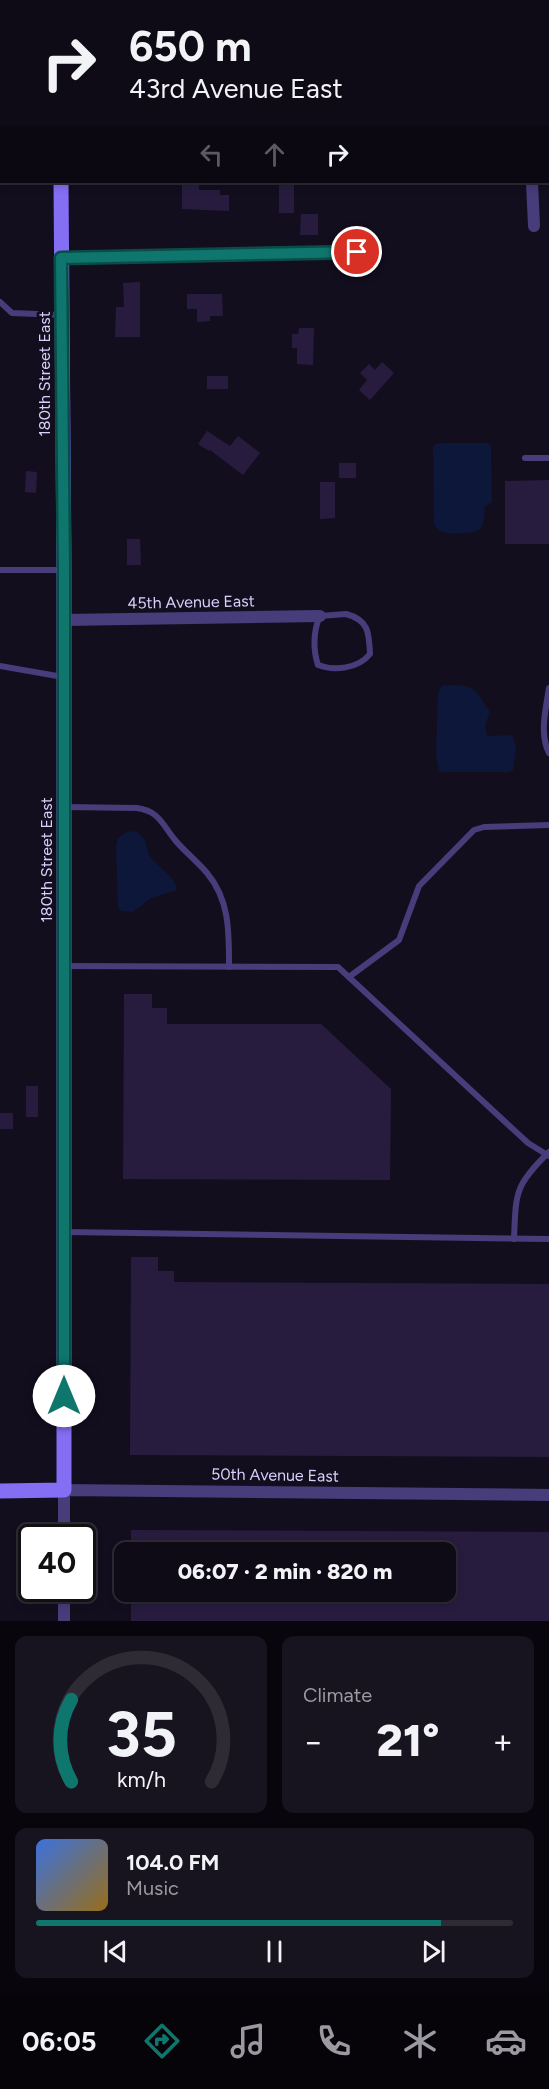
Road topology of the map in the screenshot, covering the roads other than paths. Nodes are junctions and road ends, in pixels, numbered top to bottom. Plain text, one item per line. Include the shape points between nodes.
1 (61, 183) edge
2 (532, 183) edge
3 (534, 226) dead end
4 (357, 252) dead end
5 (61, 258) junction
6 (0, 302) edge
7 (62, 315) junction
8 (525, 458) dead end
9 (549, 458) edge
10 (0, 570) edge
11 (64, 570) junction
12 (320, 616) junction
13 (64, 620) junction
14 (0, 666) edge
15 (64, 677) junction
16 (549, 688) edge
17 (549, 753) edge
18 (64, 807) junction
19 (549, 825) edge
20 (65, 966) junction
21 (229, 967) junction
22 (349, 977) junction
23 (548, 1154) edge
24 (64, 1232) junction
25 (514, 1239) junction
26 (549, 1239) edge
27 (64, 1490) junction
28 (0, 1491) edge
29 (549, 1495) edge
30 (64, 1524) edge
31 (64, 1602) edge
32 (64, 1621) edge

1 - 5 street, 180th Street East
2 - 3 street
4 - 5 street
5 - 7 street, 180th Street East
6 - 7 lane via 12,313
7 - 11 street, 180th Street East
8 - 9 lane
10 - 11 lane
11 - 13 street, 180th Street East
12 - 12 lane via 346,614 364,623 370,654 367,658 330,670 318,665 315,640
12 - 13 street, 45th Avenue East
13 - 15 street, 180th Street East
14 - 15 lane
15 - 18 street, 180th Street East
16 - 17 lane via 544,722
18 - 20 street, 180th Street East
18 - 21 lane via 137,808 157,816 215,884 229,921
19 - 22 lane via 474,830 419,886 399,940
20 - 21 lane
20 - 24 street, 180th Street East
21 - 22 lane via 338,967
22 - 23 lane via 528,1143
23 - 25 lane via 519,1189
24 - 25 lane
24 - 27 street, 180th Street East
25 - 26 lane
27 - 28 street, 50th Avenue East
27 - 29 street, 50th Avenue East
27 - 30 street, 180th Street East
31 - 32 street

